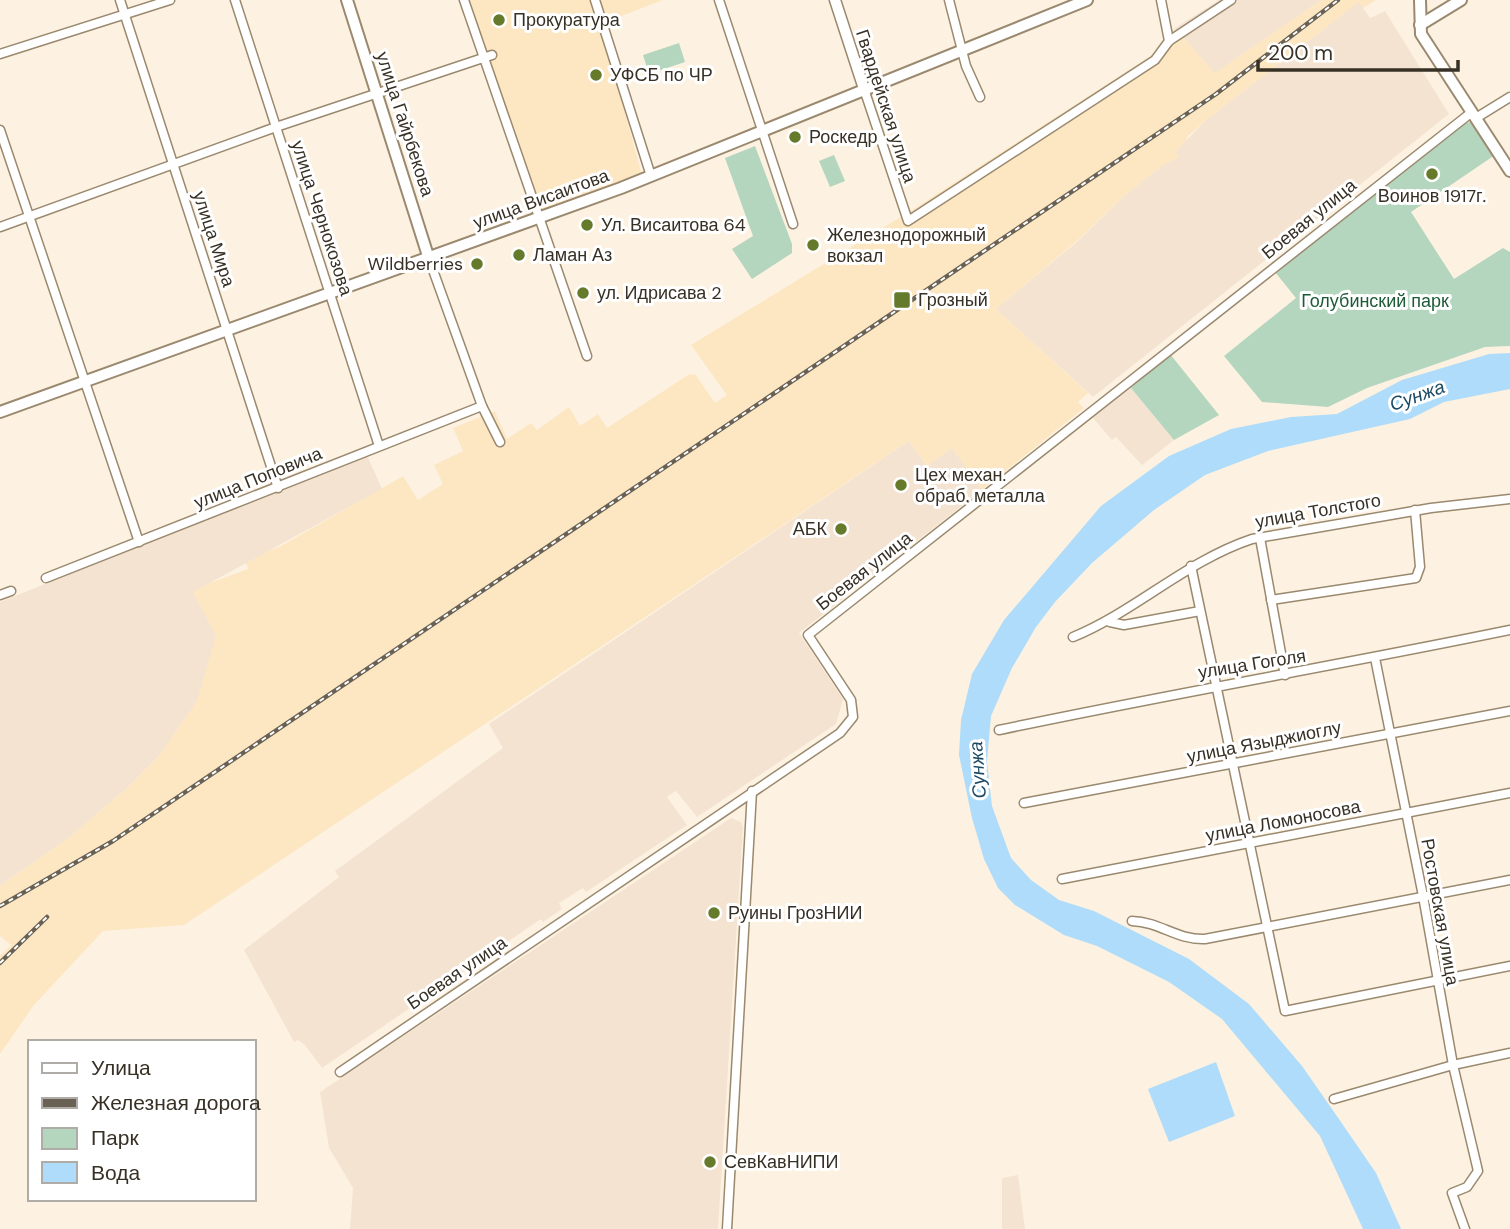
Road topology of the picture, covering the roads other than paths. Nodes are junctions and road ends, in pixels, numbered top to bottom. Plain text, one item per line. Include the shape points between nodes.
1 (120, 0) edge
2 (170, 0) edge
3 (235, 0) edge
4 (347, 0) edge
5 (464, 0) edge
6 (595, 0) edge
7 (719, 0) edge
8 (835, 0) edge
9 (950, 0) edge
10 (1087, 0) edge
11 (1161, 0) edge
12 (1231, 0) edge
13 (1420, 0) edge
14 (1461, 0) edge
15 (1071, 3) edge
16 (125, 15) junction
17 (1420, 25) junction
18 (1169, 41) junction
19 (963, 51) junction
20 (0, 54) edge
21 (487, 57) junction
22 (865, 92) junction
23 (378, 96) junction
24 (980, 97) dead end
25 (1510, 97) edge
26 (1474, 115) junction
27 (276, 127) junction
28 (0, 130) edge
29 (762, 133) junction
30 (174, 167) junction
31 (1510, 171) edge
32 (651, 176) junction
33 (29, 217) junction
34 (539, 218) junction
35 (793, 224) dead end
36 (0, 227) edge
37 (429, 258) junction
38 (331, 294) junction
39 (226, 332) junction
40 (587, 356) dead end
41 (84, 382) junction
42 (482, 407) junction
43 (0, 412) edge
44 (500, 442) dead end
45 (379, 446) junction
46 (278, 488) junction
47 (1510, 499) edge
48 (1415, 510) junction
49 (1259, 538) junction
50 (139, 542) junction
51 (1191, 566) junction
52 (47, 578) dead end
53 (11, 591) dead end
54 (0, 595) edge
55 (1271, 600) junction
56 (1200, 611) junction
57 (1110, 622) junction
58 (1510, 630) edge
59 (1073, 636) dead end
60 (1375, 658) junction
61 (1285, 675) junction
62 (1214, 685) junction
63 (1510, 711) edge
64 (999, 730) dead end
65 (1390, 733) junction
66 (1234, 765) junction
67 (752, 791) junction
68 (1510, 793) edge
69 (1024, 803) dead end
70 (1406, 813) junction
71 (1248, 844) junction
72 (1062, 879) dead end
73 (1510, 880) edge
74 (1423, 896) junction
75 (1132, 921) dead end
76 (1265, 927) junction
77 (1510, 966) edge
78 (1437, 981) junction
79 (1510, 1053) edge
80 (1453, 1065) junction
81 (340, 1072) dead end
82 (1334, 1099) dead end
83 (727, 1229) edge
84 (1465, 1229) edge

1 - 16 street, улица Мира
2 - 16 street
3 - 27 street, улица Чернокозова
4 - 23 main road, улица Гайрбекова
5 - 21 street
6 - 32 street
7 - 29 street
8 - 22 street, Гвардейская улица
9 - 19 street
10 - 15 main road, улица Висаитова
11 - 18 street
12 - 18 street
13 - 17 main road
14 - 17 main road
15 - 19 main road, улица Висаитова
16 - 20 street
16 - 30 street, улица Мира
17 - 26 main road via 1426,43
18 - 22 street, Гвардейская улица via 1155,60 908,221
19 - 22 main road, улица Висаитова
19 - 24 street
21 - 23 street
21 - 34 street
22 - 29 main road, улица Висаитова
23 - 27 street
23 - 37 main road, улица Гайрбекова
25 - 26 street
26 - 31 main road
26 - 67 street, Боевая улица via 808,635 851,700 853,717 840,733
27 - 30 street
27 - 38 street, улица Чернокозова
28 - 33 street
29 - 32 main road, улица Висаитова
29 - 35 street
30 - 33 street
30 - 39 street, улица Мира
32 - 34 main road, улица Висаитова
33 - 36 street
33 - 41 street
34 - 37 main road, улица Висаитова
34 - 40 street
37 - 38 main road, улица Висаитова
37 - 42 street
38 - 39 main road, улица Висаитова
38 - 45 street, улица Чернокозова
39 - 41 main road, улица Висаитова
39 - 46 street, улица Мира
41 - 43 main road, улица Висаитова
41 - 50 street
42 - 44 street
42 - 45 street, улица Поповича
45 - 46 street, улица Поповича
46 - 50 street, улица Поповича
47 - 48 street, улица Толстого
48 - 49 street, улица Толстого
48 - 55 street via 1420,567 1416,578
49 - 51 street, улица Толстого via 1224,548
49 - 55 street
50 - 52 street, улица Поповича
51 - 56 street
51 - 57 street, улица Толстого via 1126,606
53 - 54 street
55 - 61 street
56 - 57 street via 1124,625
56 - 62 street
57 - 59 street, улица Толстого
58 - 60 street, улица Гоголя
60 - 61 street, улица Гоголя
60 - 65 street, Ростовская улица
61 - 62 street, улица Гоголя
62 - 64 street, улица Гоголя
62 - 66 street
63 - 65 street, улица Языджиоглу
65 - 66 street, улица Языджиоглу
65 - 70 street, Ростовская улица
66 - 69 street, улица Языджиоглу
66 - 71 street
67 - 81 street, Боевая улица
67 - 83 street
68 - 70 street, улица Ломоносова
70 - 71 street, улица Ломоносова
70 - 74 street, Ростовская улица
71 - 72 street, улица Ломоносова
71 - 76 street
73 - 74 street
74 - 76 street
74 - 78 street, Ростовская улица
75 - 76 street via 1151,921 1188,940
76 - 78 street via 1285,1011
77 - 78 street
78 - 80 street, Ростовская улица
79 - 80 street
80 - 82 street
80 - 84 street, Ростовская улица via 1478,1171 1467,1187 1452,1193

